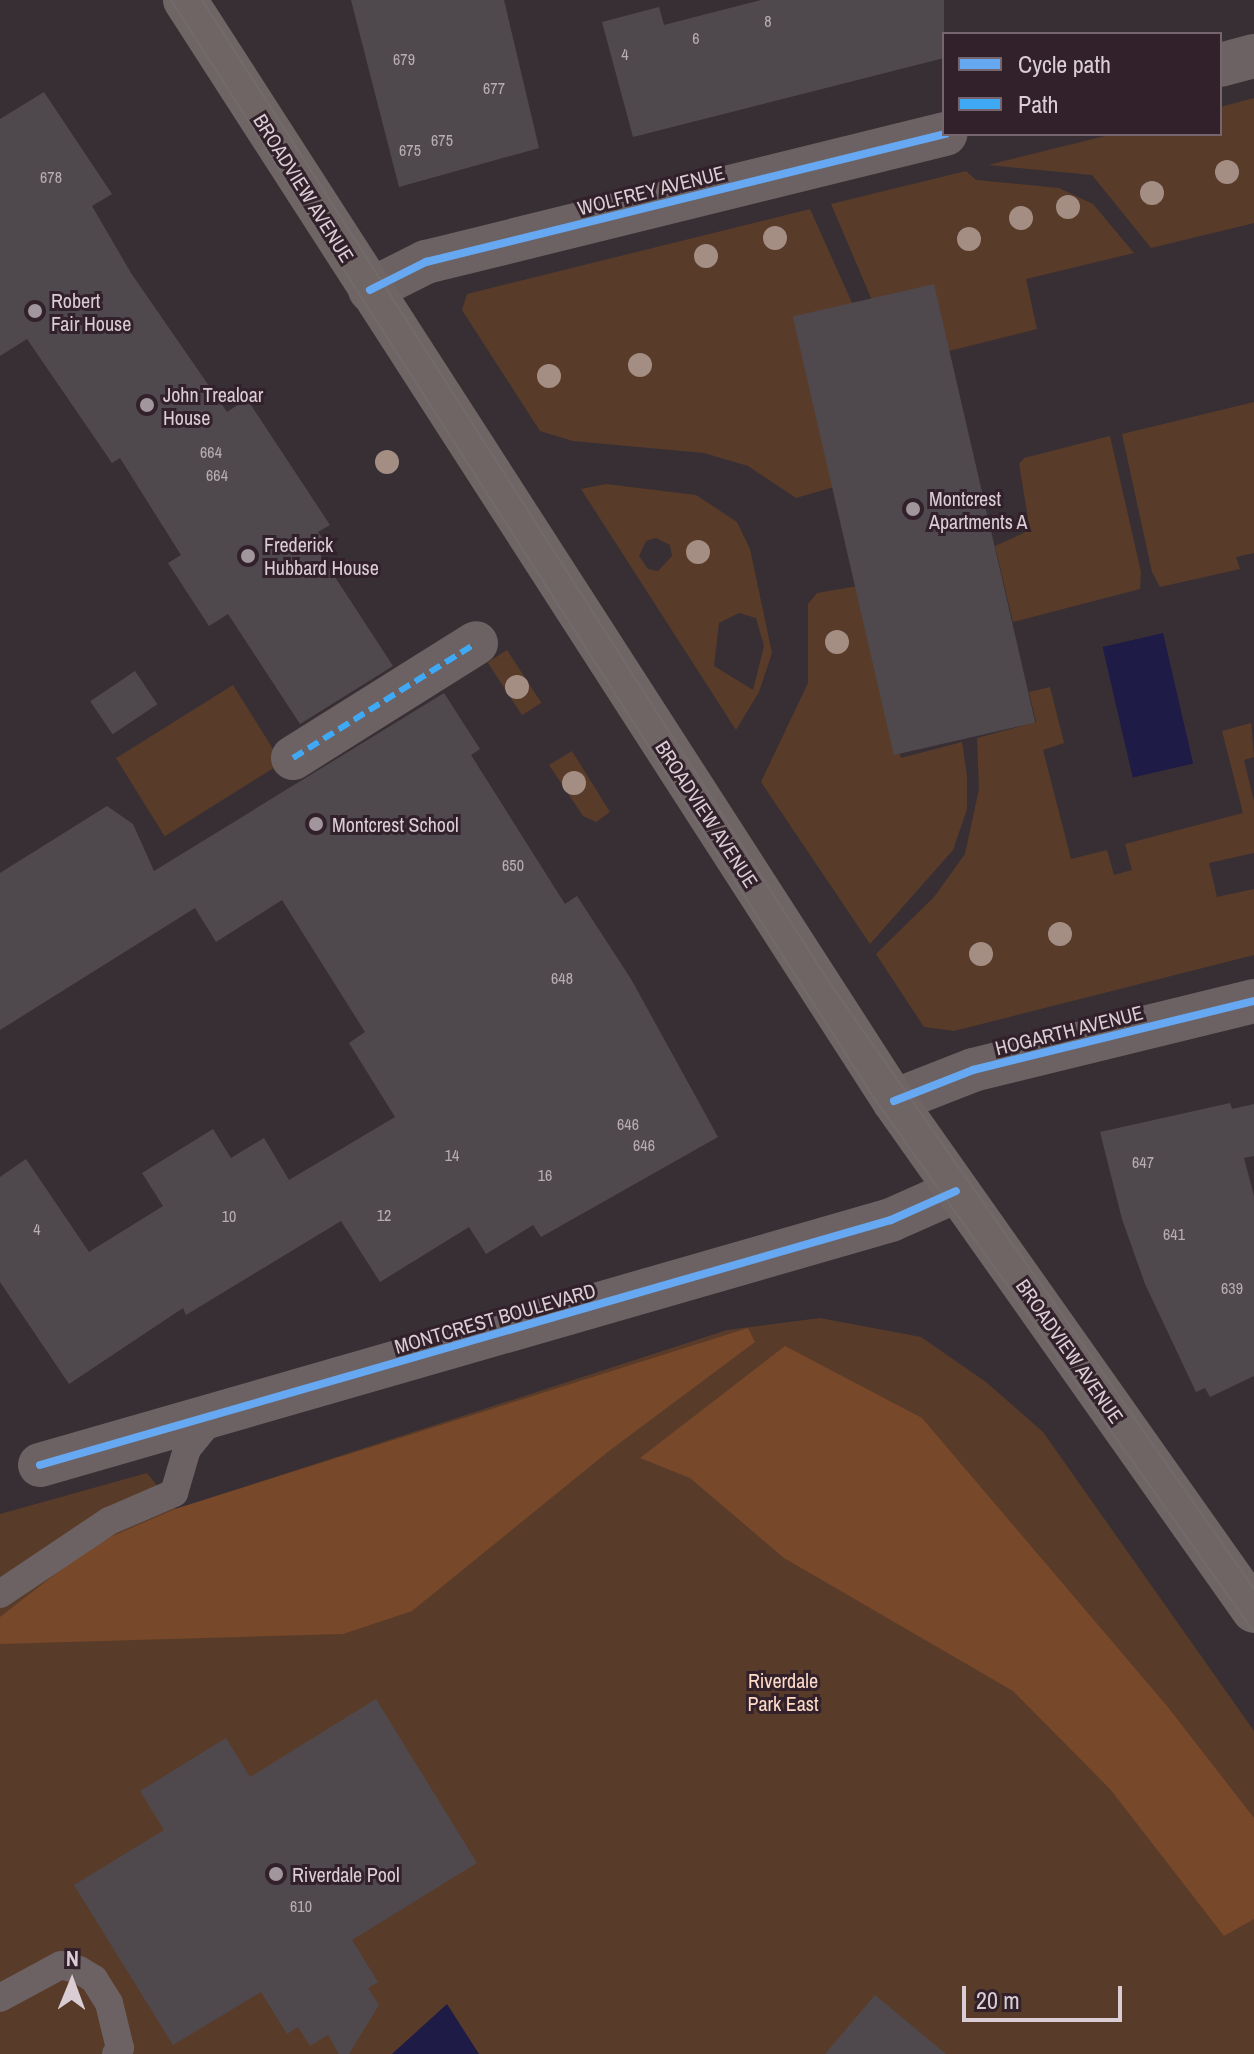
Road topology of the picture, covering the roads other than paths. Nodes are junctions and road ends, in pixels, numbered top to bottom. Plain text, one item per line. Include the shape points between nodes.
1 (185, 0) edge
2 (1254, 56) edge
3 (1222, 64) edge
4 (942, 135) edge
5 (370, 290) junction
6 (476, 643) dead end
7 (293, 758) dead end
8 (1254, 1001) edge
9 (894, 1101) junction
10 (956, 1191) junction
11 (213, 1416) junction
12 (40, 1465) dead end
13 (0, 1594) edge
14 (1254, 1611) edge
15 (0, 1998) edge
16 (116, 2054) edge

1 - 5 main road, BROADVIEW AVENUE
2 - 3 street
4 - 5 street, WOLFREY AVENUE via 426,262
5 - 9 main road, BROADVIEW AVENUE
6 - 7 street
8 - 9 street, HOGARTH AVENUE via 973,1070
9 - 10 main road, BROADVIEW AVENUE
10 - 11 street, MONTCREST BOULEVARD via 891,1220
10 - 14 main road, BROADVIEW AVENUE
11 - 12 street, MONTCREST BOULEVARD
11 - 13 lane via 187,1449 174,1493 109,1521
15 - 16 lane via 61,1965 79,1970 94,1979 109,2003 118,2027

